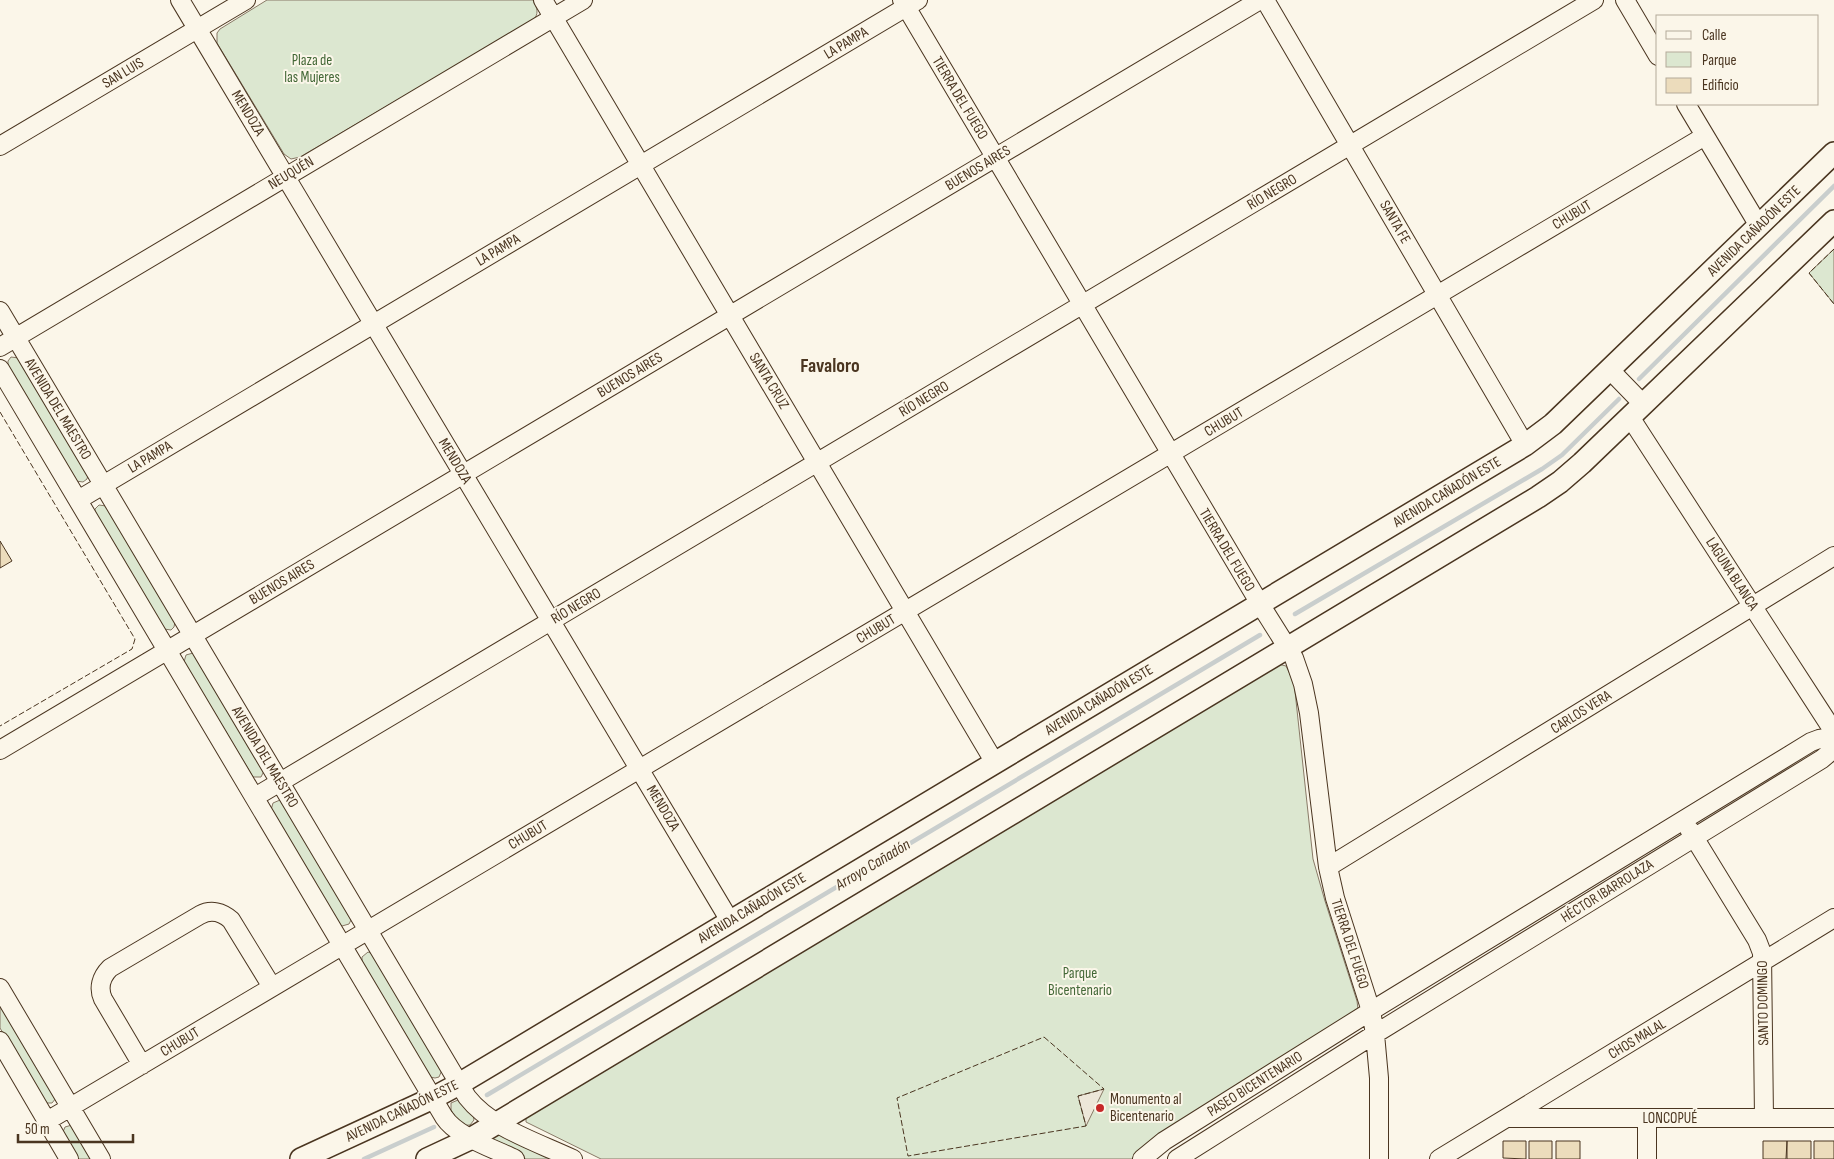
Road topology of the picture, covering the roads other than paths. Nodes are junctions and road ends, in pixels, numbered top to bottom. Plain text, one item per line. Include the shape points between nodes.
1 (180, 0) edge
2 (246, 0) edge
3 (543, 0) edge
4 (583, 0) edge
5 (1260, 0) edge
6 (1265, 0) edge
7 (1594, 0) edge
8 (1625, 0) edge
9 (909, 2) edge
10 (553, 18) junction
11 (198, 29) junction
12 (1656, 53) edge
13 (1687, 105) edge
14 (1705, 136) junction
15 (0, 146) edge
16 (1350, 146) junction
17 (1834, 153) edge
18 (996, 158) junction
19 (641, 165) junction
20 (286, 177) junction
21 (1834, 221) edge
22 (1759, 226) junction
23 (1438, 295) junction
24 (1082, 305) junction
25 (0, 311) edge
26 (730, 316) junction
27 (374, 324) junction
28 (16, 337) junction
29 (0, 347) edge
30 (0, 369) edge
31 (1610, 370) junction
32 (1637, 411) junction
33 (1525, 445) junction
34 (1171, 454) junction
35 (817, 463) junction
36 (464, 474) junction
37 (103, 485) junction
38 (78, 500) junction
39 (1834, 556) edge
40 (1260, 604) junction
41 (1753, 606) junction
42 (905, 612) junction
43 (551, 621) junction
44 (193, 636) junction
45 (1288, 648) junction
46 (168, 650) junction
47 (1834, 732) edge
48 (1834, 737) edge
49 (1834, 744) edge
50 (0, 750) edge
51 (995, 763) junction
52 (640, 769) junction
53 (280, 782) junction
54 (255, 797) junction
55 (1683, 820) junction
56 (1694, 838) junction
57 (1328, 867) junction
58 (1834, 918) edge
59 (730, 921) junction
60 (368, 930) junction
61 (343, 945) junction
62 (1763, 962) junction
63 (272, 987) junction
64 (0, 988) edge
65 (1371, 1011) junction
66 (1375, 1034) junction
67 (0, 1042) edge
68 (142, 1065) junction
69 (459, 1084) junction
70 (434, 1098) junction
71 (70, 1107) junction
72 (1506, 1118) junction
73 (1646, 1118) junction
74 (1764, 1118) junction
75 (1834, 1118) edge
76 (47, 1121) junction
77 (498, 1123) junction
78 (472, 1138) junction
79 (1193, 1153) edge
80 (70, 1159) edge
81 (101, 1159) edge
82 (301, 1159) edge
83 (427, 1159) edge
84 (515, 1159) edge
85 (573, 1159) edge
86 (1142, 1159) edge
87 (1177, 1159) edge
88 (1379, 1159) edge
89 (1440, 1159) edge
90 (1646, 1159) edge

1 - 11 street, MENDOZA
2 - 11 street, SAN LUIS
3 - 10 street, SANTA CRUZ
4 - 10 street, NEUQUÉN
5 - 18 street, BUENOS AIRES
6 - 16 street, SANTA FE
7 - 16 street, RÍO NEGRO
8 - 12 street
9 - 18 street, TIERRA DEL FUEGO
9 - 19 street, LA PAMPA
10 - 19 street, SANTA CRUZ
10 - 20 street, NEUQUÉN
11 - 15 street, SAN LUIS
11 - 20 street, MENDOZA
13 - 14 street
14 - 22 street
14 - 23 street, CHUBUT
16 - 23 street, SANTA FE
16 - 24 street, RÍO NEGRO
17 - 22 main road, AVENIDA CAÑADÓN ESTE
18 - 24 street, TIERRA DEL FUEGO
18 - 26 street, BUENOS AIRES
19 - 26 street, SANTA CRUZ
19 - 27 street, LA PAMPA
20 - 27 street, MENDOZA
20 - 28 street, NEUQUÉN
21 - 32 main road
22 - 31 main road, AVENIDA CAÑADÓN ESTE
23 - 33 street, SANTA FE
23 - 34 street, CHUBUT
24 - 34 street, TIERRA DEL FUEGO
24 - 35 street, RÍO NEGRO
25 - 28 street, AVENIDA DEL MAESTRO
26 - 35 street, SANTA CRUZ
26 - 36 street, BUENOS AIRES
27 - 36 street, MENDOZA
27 - 37 street, LA PAMPA
28 - 29 street, NEUQUÉN
28 - 37 street, AVENIDA DEL MAESTRO
30 - 38 street, AVENIDA DEL MAESTRO
31 - 32 street, LAGUNA BLANCA
31 - 33 main road, AVENIDA CAÑADÓN ESTE via 1553,424
32 - 41 street, LAGUNA BLANCA
32 - 45 main road via 1582,463 1538,497
33 - 40 main road, AVENIDA CAÑADÓN ESTE
34 - 40 street, TIERRA DEL FUEGO
34 - 42 street, CHUBUT
35 - 42 street, SANTA CRUZ
35 - 43 street, RÍO NEGRO
36 - 43 street, MENDOZA
36 - 44 street, BUENOS AIRES
37 - 38 street, LA PAMPA
37 - 44 street, AVENIDA DEL MAESTRO
38 - 46 street, AVENIDA DEL MAESTRO
39 - 41 street, CARLOS VERA
40 - 45 street, TIERRA DEL FUEGO
40 - 51 main road, AVENIDA CAÑADÓN ESTE
41 - 47 street, LAGUNA BLANCA
41 - 57 street, CARLOS VERA
42 - 51 street, SANTA CRUZ
42 - 52 street, CHUBUT
43 - 52 street, MENDOZA
43 - 53 street, RÍO NEGRO
44 - 46 street, BUENOS AIRES
44 - 53 street, AVENIDA DEL MAESTRO
45 - 57 street, TIERRA DEL FUEGO via 1299,670 1306,697
45 - 77 main road
46 - 50 street, BUENOS AIRES
46 - 54 street, AVENIDA DEL MAESTRO
48 - 55 street, HÉCTOR IBARROLAZA via 1811,742
49 - 56 street, HÉCTOR IBARROLAZA via 1826,756
51 - 59 main road, AVENIDA CAÑADÓN ESTE
52 - 59 street, MENDOZA
52 - 60 street, CHUBUT
53 - 54 street, RÍO NEGRO
53 - 60 street, AVENIDA DEL MAESTRO
54 - 61 street, AVENIDA DEL MAESTRO
55 - 56 street, SANTO DOMINGO
55 - 65 street, HÉCTOR IBARROLAZA
56 - 62 street, SANTO DOMINGO via 1757,940
56 - 66 street, HÉCTOR IBARROLAZA
57 - 65 street, TIERRA DEL FUEGO
58 - 62 street, CHOS MALAL
59 - 69 main road, AVENIDA CAÑADÓN ESTE
60 - 61 street, CHUBUT
60 - 69 street, AVENIDA DEL MAESTRO
61 - 63 street, CHUBUT
61 - 70 street, AVENIDA DEL MAESTRO
62 - 72 street, CHOS MALAL
62 - 74 street, SANTO DOMINGO
63 - 68 street, CHUBUT
63 - 68 street via 231,920 219,912 200,915 110,968 100,991
64 - 71 street
65 - 66 street, TIERRA DEL FUEGO
65 - 86 street, PASEO BICENTENARIO via 1164,1141
66 - 79 street, PASEO BICENTENARIO
66 - 88 street, TIERRA DEL FUEGO via 1379,1078
67 - 76 street
68 - 71 street, CHUBUT
69 - 70 main road, AVENIDA CAÑADÓN ESTE
69 - 77 street, AVENIDA DEL MAESTRO via 474,1105
70 - 78 street, AVENIDA DEL MAESTRO via 448,1124
70 - 82 main road, AVENIDA CAÑADÓN ESTE
71 - 76 street, CHUBUT
71 - 81 street
72 - 73 street, LONCOPUÉ
72 - 89 street, CHOS MALAL
73 - 74 street, LONCOPUÉ
73 - 90 street
74 - 75 street, LONCOPUÉ
76 - 80 street
77 - 78 main road
77 - 85 street, AVENIDA DEL MAESTRO
78 - 83 main road
78 - 84 street, AVENIDA DEL MAESTRO
79 - 87 street, PASEO BICENTENARIO

